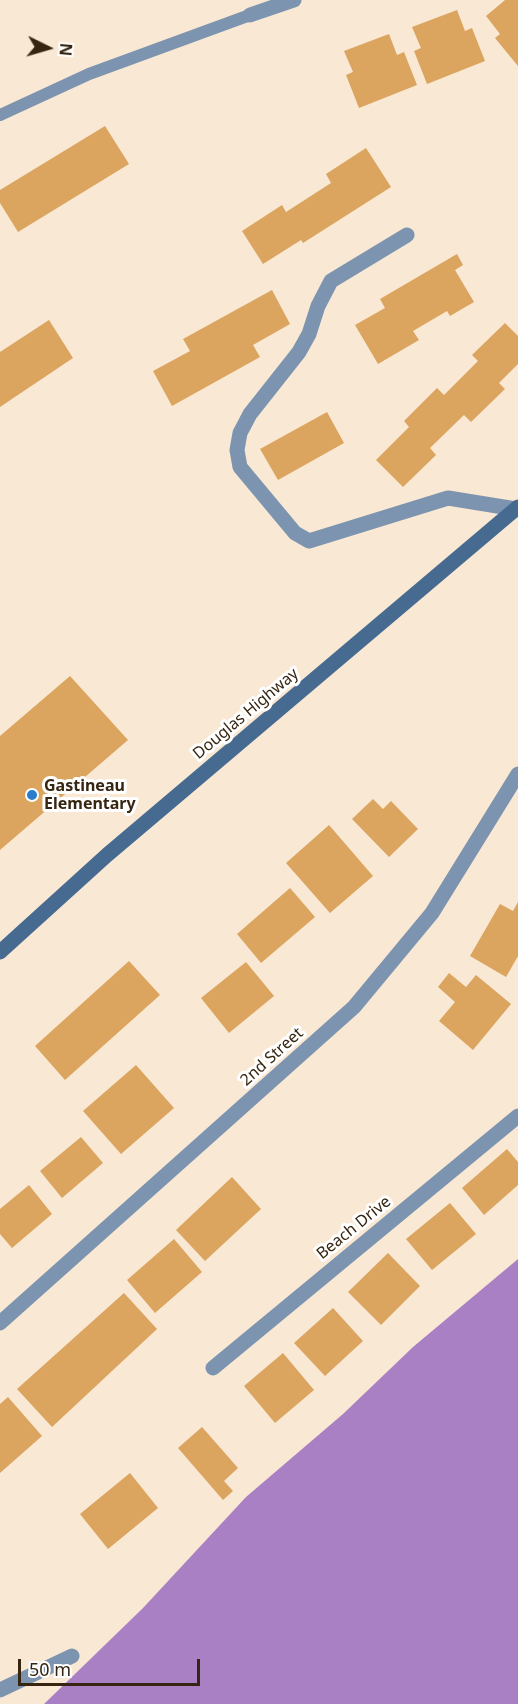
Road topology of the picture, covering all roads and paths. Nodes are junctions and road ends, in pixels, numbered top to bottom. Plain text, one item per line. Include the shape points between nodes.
1 (294, 0) edge
2 (250, 15) joint
3 (0, 115) edge
4 (407, 235) dead end
5 (517, 508) edge
6 (518, 774) edge
7 (0, 952) edge
8 (518, 1116) edge
9 (0, 1323) edge
10 (213, 1368) dead end
11 (72, 1656) dead end
12 (0, 1690) edge

1 - 2 street
2 - 3 lane via 89,74
4 - 5 street via 331,281 299,352 245,423 237,450 240,467 295,533 309,541 448,498
5 - 7 main road, Douglas Highway via 107,855
6 - 9 street, 2nd Street via 432,913 354,1007
8 - 10 street, Beach Drive
11 - 12 street

